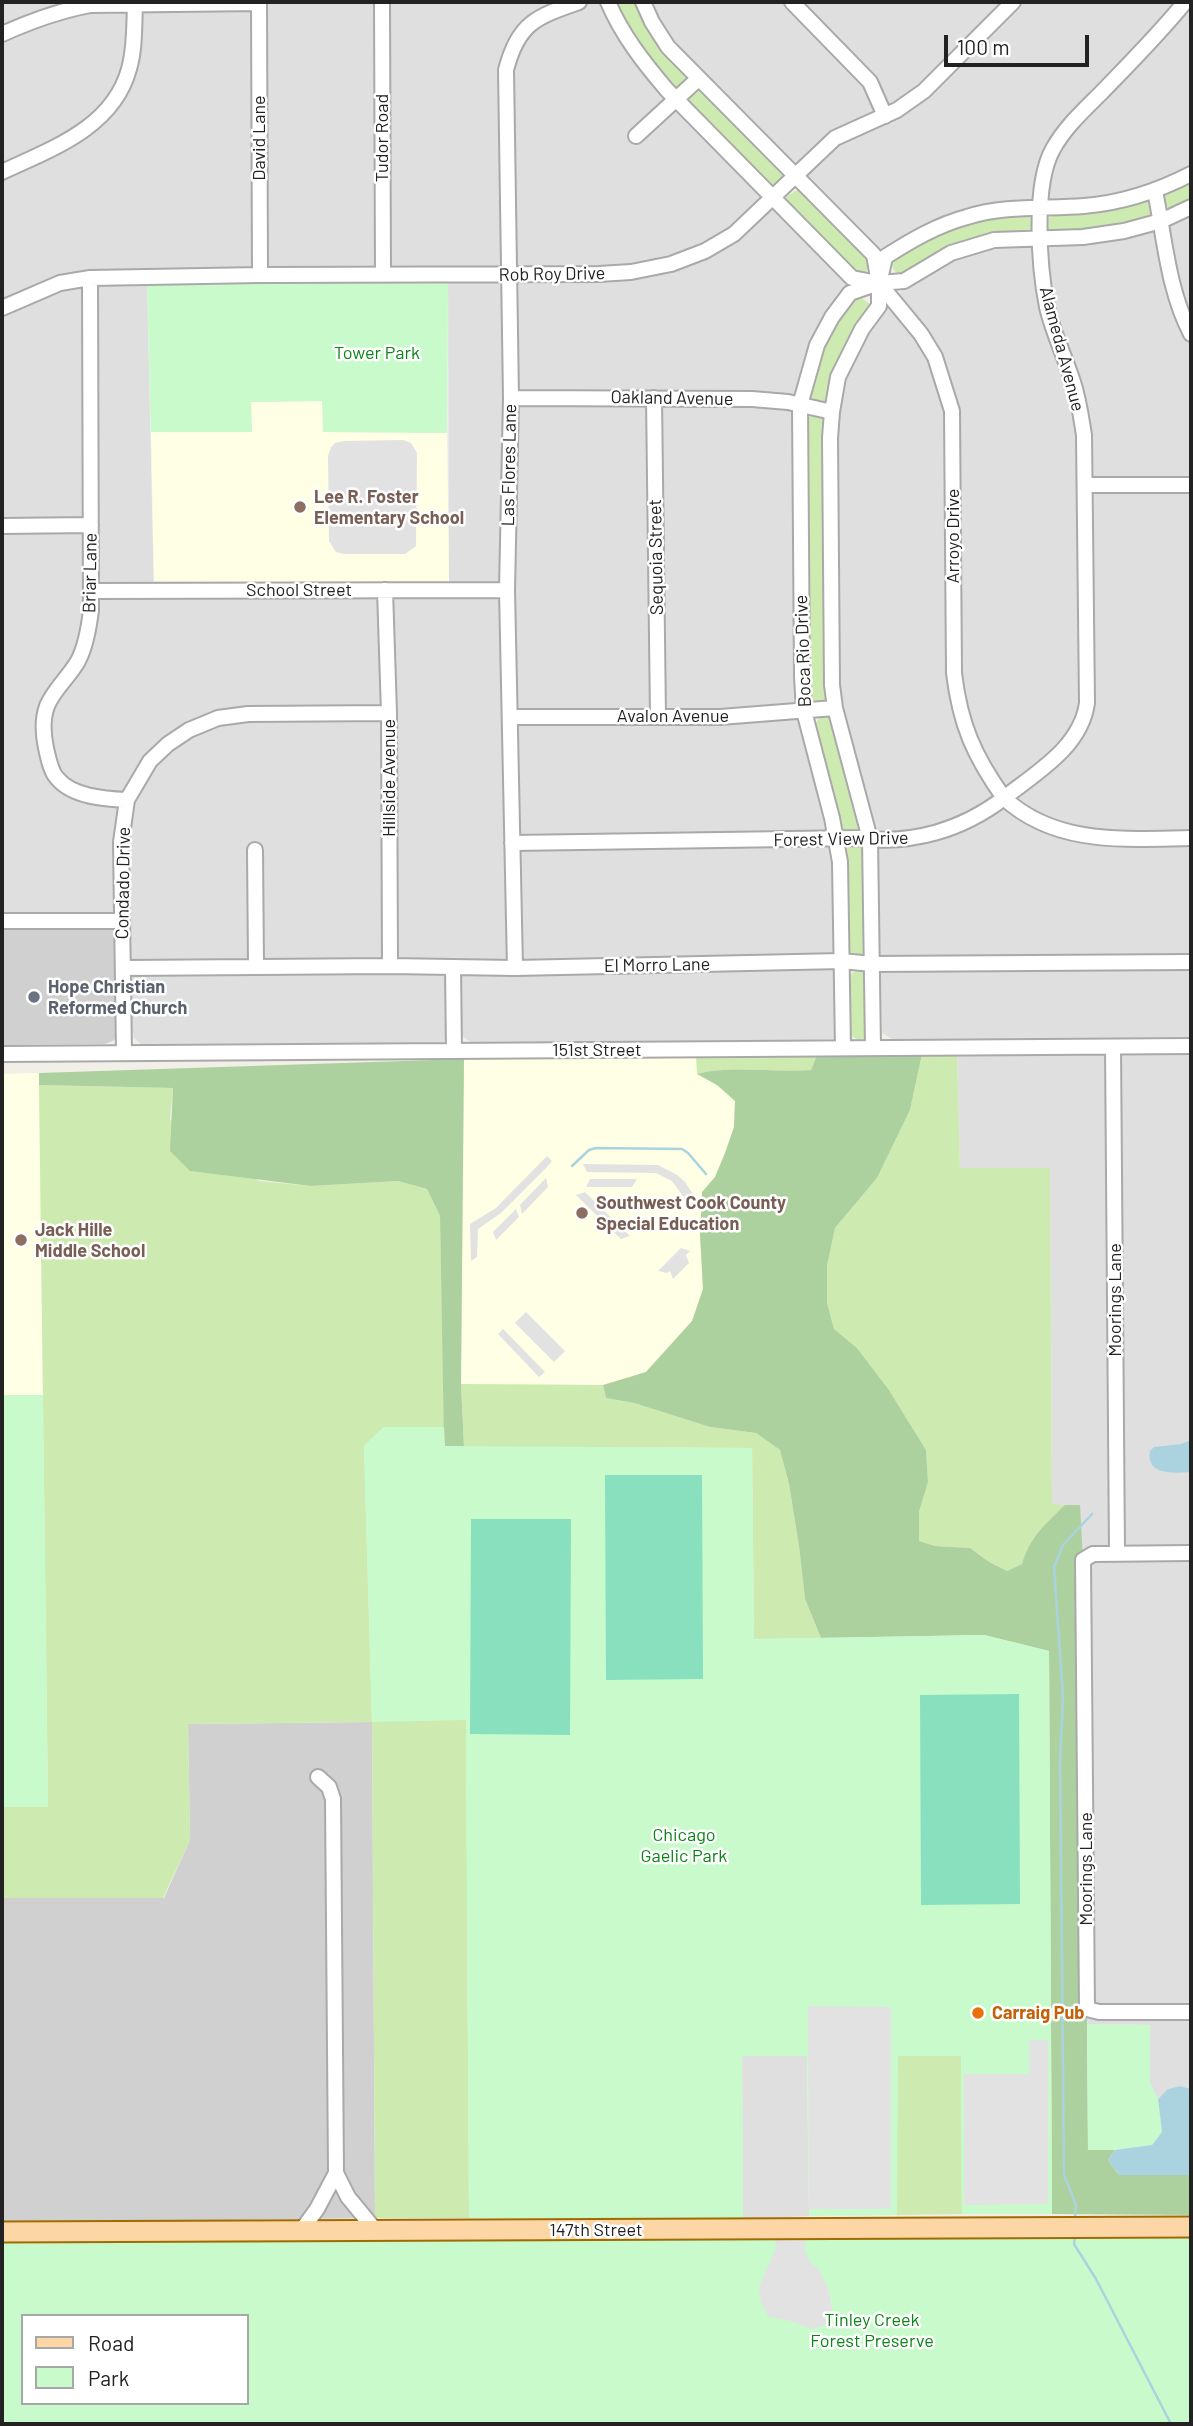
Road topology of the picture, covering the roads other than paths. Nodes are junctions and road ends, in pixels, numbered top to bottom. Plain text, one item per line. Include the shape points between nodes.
1 (259, 2) edge
2 (382, 2) edge
3 (579, 2) edge
4 (608, 2) edge
5 (643, 2) edge
6 (792, 2) edge
7 (1013, 2) edge
8 (1185, 2) edge
9 (135, 4) junction
10 (2, 34) edge
11 (698, 79) junction
12 (676, 99) junction
13 (885, 116) junction
14 (636, 136) dead end
15 (2, 172) edge
16 (1191, 174) edge
17 (796, 177) junction
18 (1155, 191) junction
19 (773, 198) junction
20 (1040, 207) junction
21 (1191, 207) edge
22 (1161, 221) junction
23 (1041, 239) junction
24 (383, 274) junction
25 (260, 275) junction
26 (509, 275) junction
27 (90, 278) junction
28 (879, 283) junction
29 (2, 307) edge
30 (1191, 334) edge
31 (511, 398) junction
32 (654, 398) junction
33 (800, 405) junction
34 (832, 412) junction
35 (1085, 485) junction
36 (1191, 485) edge
37 (2, 526) edge
38 (92, 526) junction
39 (385, 590) junction
40 (507, 590) junction
41 (91, 591) junction
42 (835, 708) junction
43 (804, 711) junction
44 (389, 713) junction
45 (511, 717) junction
46 (657, 717) junction
47 (1004, 798) junction
48 (127, 800) junction
49 (1191, 838) edge
50 (836, 839) junction
51 (870, 839) junction
52 (512, 843) junction
53 (256, 850) dead end
54 (121, 920) junction
55 (2, 921) edge
56 (842, 961) junction
57 (1191, 962) edge
58 (872, 964) junction
59 (256, 966) junction
60 (390, 966) junction
61 (123, 968) junction
62 (453, 968) junction
63 (515, 968) junction
64 (1113, 1046) junction
65 (1191, 1046) edge
66 (843, 1048) junction
67 (873, 1048) junction
68 (454, 1051) junction
69 (124, 1053) junction
70 (2, 1054) edge
71 (1117, 1553) junction
72 (1191, 1553) edge
73 (318, 1777) dead end
74 (1191, 2012) edge
75 (335, 2173) junction
76 (1191, 2227) edge
77 (301, 2231) junction
78 (376, 2231) junction
79 (2, 2232) edge

1 - 9 street
1 - 25 street, David Lane
2 - 24 street, Tudor Road
3 - 26 street, Las Flores Lane via 536,19 521,32 506,69
4 - 12 street via 645,65
5 - 11 street, Arroyo Drive via 668,47
6 - 13 street via 870,82
7 - 13 street, Rob Roy Drive via 924,92
8 - 20 street, Alameda Avenue via 1053,148 1044,171
9 - 10 street via 63,10
9 - 15 street via 129,71 106,110 72,139
11 - 12 street
11 - 17 street, Arroyo Drive
12 - 14 street
12 - 19 street
13 - 17 street, Rob Roy Drive via 835,138
16 - 18 street, Boca Rio Drive
17 - 19 street, Rob Roy Drive
17 - 28 street, Arroyo Drive via 874,255
18 - 20 street, Boca Rio Drive via 1088,206
18 - 22 street
19 - 26 street, Rob Roy Drive via 734,234 671,264 620,273
19 - 28 street via 852,278
20 - 23 street, Alameda Avenue
20 - 28 street, Boca Rio Drive via 966,217 911,240 885,257
21 - 22 street, Boca Rio Drive
22 - 23 street, Boca Rio Drive via 1124,231
22 - 30 street via 1172,289
23 - 28 street, Boca Rio Drive via 994,240 951,253 904,281
23 - 35 street, Alameda Avenue via 1047,309 1080,407
24 - 25 street, Rob Roy Drive
24 - 26 street, Rob Roy Drive
25 - 27 street, Rob Roy Drive
26 - 31 street, Las Flores Lane
27 - 29 street, Rob Roy Drive via 60,283
27 - 38 street, Briar Lane
28 - 33 street, Boca Rio Drive via 850,293 832,317 817,345
28 - 34 street, Boca Rio Drive via 879,306 838,377
28 - 47 street, Arroyo Drive via 935,357 952,411 957,701 973,749
31 - 32 street, Oakland Avenue
31 - 40 street, Las Flores Lane
32 - 33 street, Oakland Avenue via 752,399
32 - 46 street, Sequoia Street
33 - 34 street, Oakland Avenue
33 - 43 street, Boca Rio Drive
34 - 42 street, Boca Rio Drive
35 - 36 street
35 - 47 street, Alameda Avenue via 1087,689 1083,720 1069,744
37 - 38 street
38 - 41 street, Briar Lane
39 - 40 street, School Street
39 - 41 street, School Street
39 - 44 street, Hillside Avenue
40 - 45 street, Las Flores Lane
41 - 48 street, Briar Lane via 85,644 49,703 43,733 56,778 91,796
42 - 43 street, Avalon Avenue
42 - 51 street, Boca Rio Drive
43 - 46 street, Avalon Avenue
43 - 50 street, Boca Rio Drive
44 - 48 street, Condado Drive via 218,718 167,744 150,761
44 - 60 street, Hillside Avenue
45 - 46 street, Avalon Avenue
45 - 52 street, Las Flores Lane
47 - 49 street via 1032,818 1082,836
47 - 51 street, Forest View Drive via 985,813 931,834 903,840
48 - 54 street, Condado Drive via 121,842
50 - 51 street, Forest View Drive
50 - 52 street, Forest View Drive
50 - 56 street, Boca Rio Drive
51 - 58 street, Boca Rio Drive
52 - 63 street, Las Flores Lane
53 - 59 street
54 - 55 street
54 - 61 street, Condado Drive
56 - 58 street, El Morro Lane
56 - 63 street, El Morro Lane
56 - 66 street, Boca Rio Drive
57 - 58 street, El Morro Lane
58 - 67 street, Boca Rio Drive
59 - 60 street, El Morro Lane
59 - 61 street, El Morro Lane
60 - 62 street, El Morro Lane
61 - 69 street, Condado Drive
62 - 63 street, El Morro Lane
62 - 68 street
64 - 65 street, 151st Street
64 - 67 street, 151st Street
64 - 71 street, Moorings Lane
66 - 67 street, 151st Street
66 - 68 street, 151st Street
68 - 69 street, 151st Street
69 - 70 street, 151st Street
71 - 72 street
71 - 74 street, Moorings Lane via 1093,1554 1083,1560 1087,2009
73 - 75 street via 333,1799
75 - 77 street
75 - 78 street
76 - 78 main road, 147th Street
77 - 78 main road, 147th Street
77 - 79 main road, 147th Street

